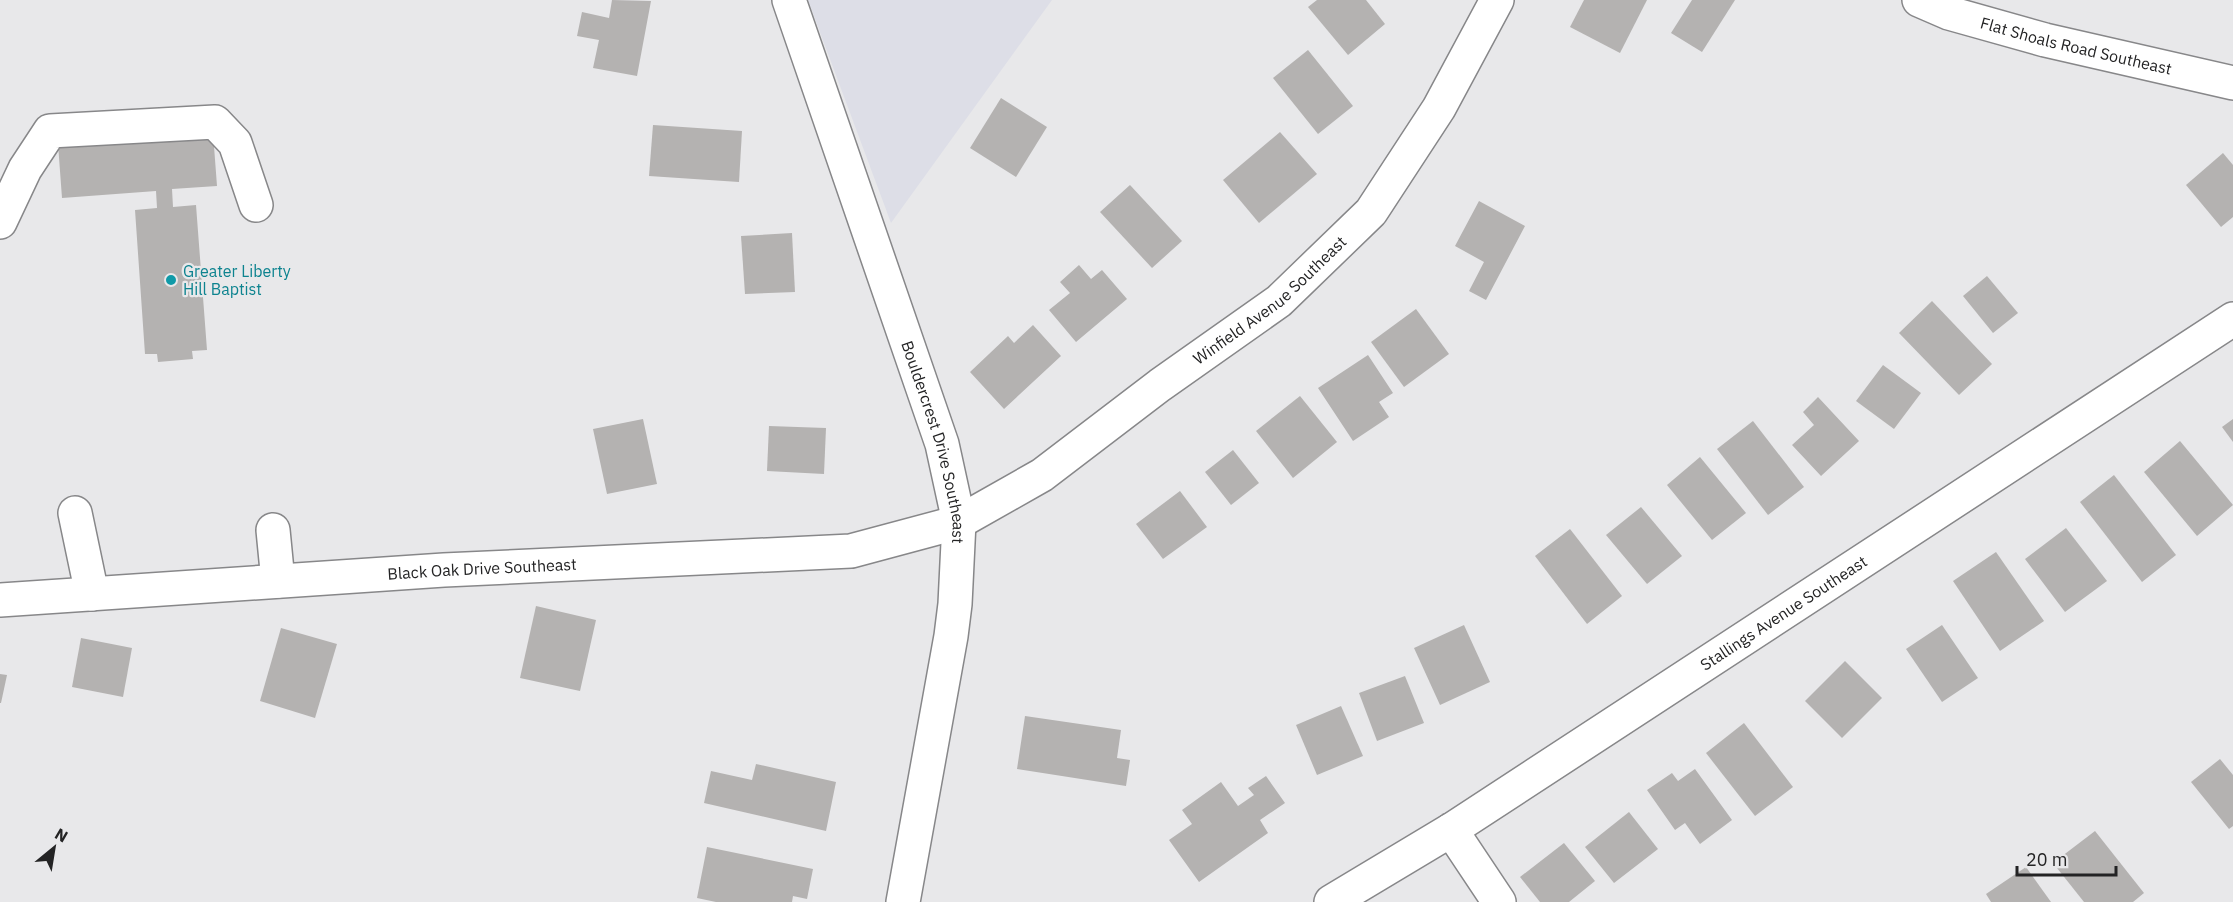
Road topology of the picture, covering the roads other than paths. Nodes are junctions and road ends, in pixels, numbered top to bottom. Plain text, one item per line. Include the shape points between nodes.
1 (789, 0) edge
2 (1497, 0) edge
3 (1919, 0) edge
4 (2233, 83) edge
5 (256, 205) dead end
6 (0, 222) edge
7 (2233, 319) edge
8 (75, 513) dead end
9 (959, 522) junction
10 (273, 530) dead end
11 (278, 581) junction
12 (92, 594) junction
13 (0, 600) edge
14 (1451, 830) junction
15 (903, 902) edge
16 (1331, 902) edge
17 (1499, 902) edge

1 - 9 street, Bouldercrest Drive Southeast via 942,444
2 - 9 street, Winfield Avenue Southeast via 1439,108 1371,212 1280,301 1160,385 1042,475
3 - 4 street, Flat Shoals Road Southeast via 1949,13 2045,40
5 - 6 street via 235,142 215,122 50,131 25,169
7 - 14 street, Stallings Avenue Southeast
8 - 12 street
9 - 11 street, Black Oak Drive Southeast via 851,551
9 - 15 street, Bouldercrest Drive Southeast via 951,636
10 - 11 street
11 - 12 street, Black Oak Drive Southeast
12 - 13 street, Black Oak Drive Southeast
14 - 16 street, Stallings Avenue Southeast
14 - 17 street

